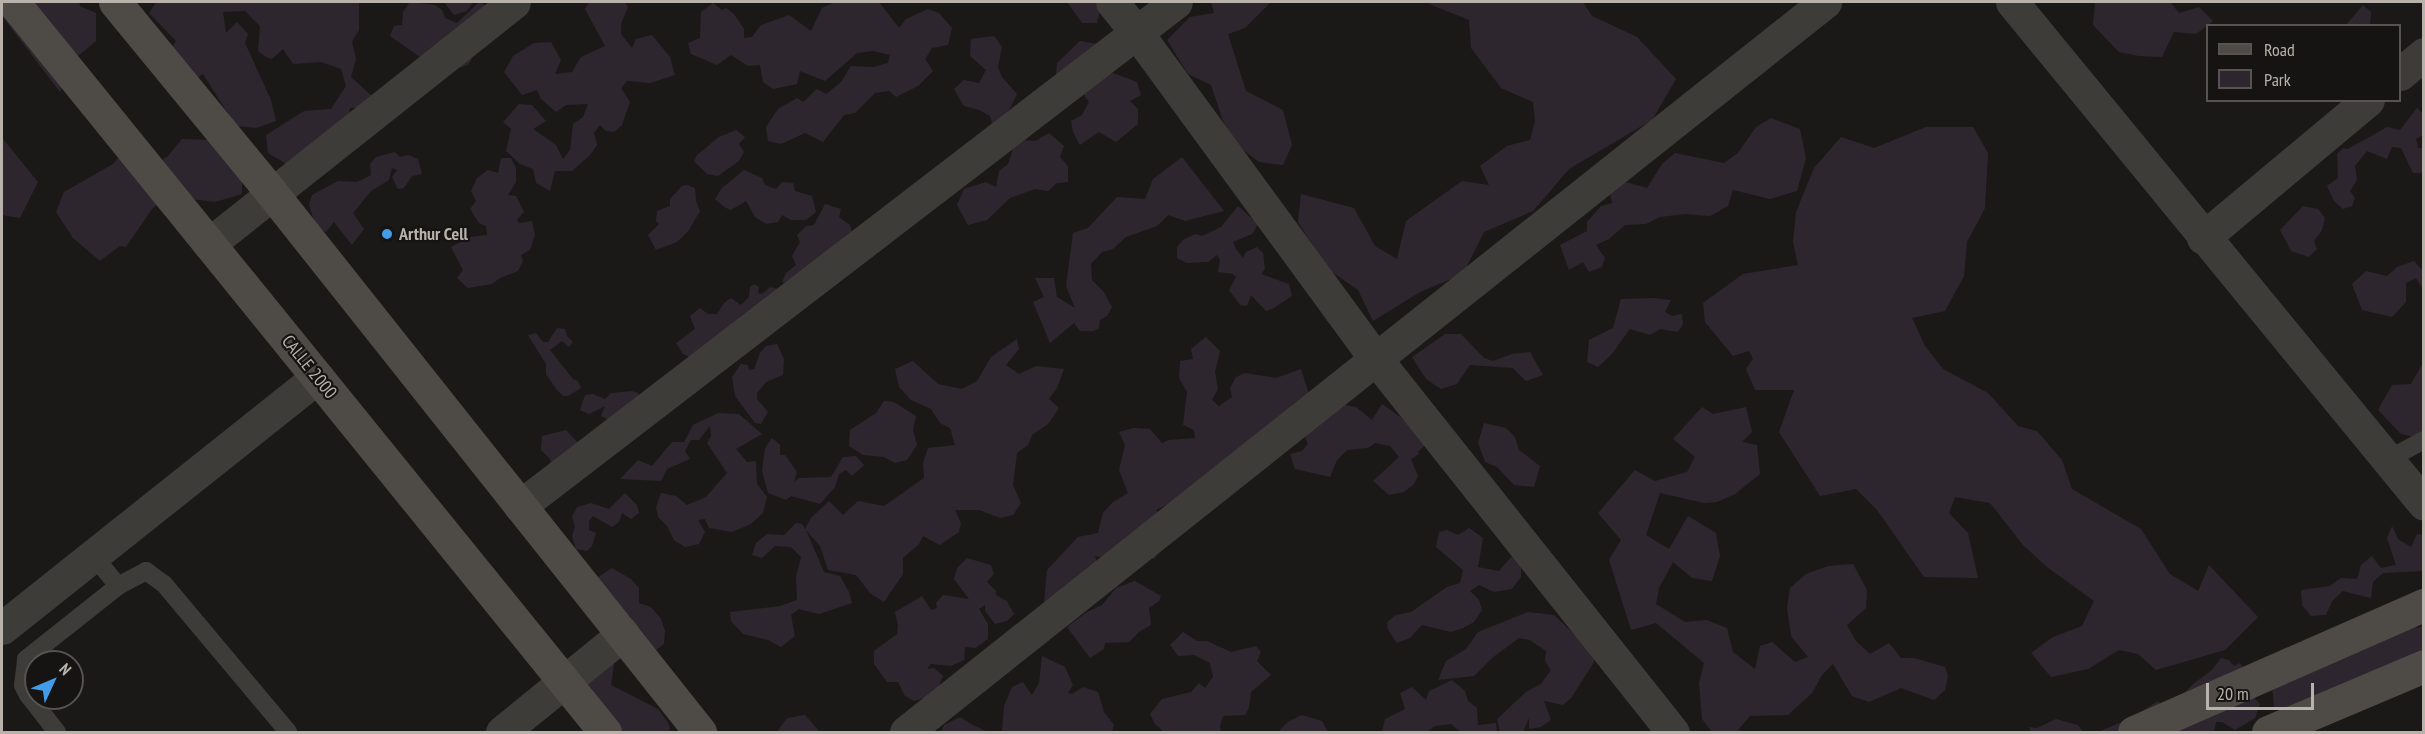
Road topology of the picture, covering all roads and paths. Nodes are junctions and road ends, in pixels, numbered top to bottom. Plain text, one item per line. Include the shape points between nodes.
1 (13, 2) edge
2 (115, 2) edge
3 (514, 2) edge
4 (1112, 2) edge
5 (1176, 2) edge
6 (1825, 2) edge
7 (2012, 2) edge
8 (1137, 33) junction
9 (2424, 54) edge
10 (2401, 73) edge
11 (2366, 102) edge
12 (271, 192) junction
13 (2203, 238) junction
14 (209, 244) junction
15 (1376, 359) junction
16 (317, 377) junction
17 (2424, 440) edge
18 (2386, 459) junction
19 (2424, 504) edge
20 (520, 506) junction
21 (93, 555) junction
22 (118, 586) junction
23 (2424, 605) edge
24 (2, 628) edge
25 (623, 634) junction
26 (2424, 666) edge
27 (564, 683) junction
28 (57, 732) edge
29 (288, 732) edge
30 (502, 732) edge
31 (605, 732) edge
32 (700, 732) edge
33 (906, 732) edge
34 (1673, 732) edge
35 (2134, 732) edge
36 (2268, 732) edge

1 - 14 street, CALLE 2000
2 - 12 street
3 - 12 street
4 - 8 street
5 - 8 street
6 - 15 street
7 - 13 street
8 - 15 street
8 - 20 street
9 - 10 street
11 - 13 street
12 - 14 street
12 - 20 street
13 - 18 street
14 - 16 street, CALLE 2000
15 - 33 street
15 - 34 street
16 - 21 street
16 - 27 street, CALLE 2000
17 - 18 lane
18 - 19 street
20 - 25 street
21 - 22 lane
21 - 24 street
22 - 28 lane via 26,660 24,685 28,695
22 - 29 lane via 146,571 164,584
23 - 35 street
25 - 27 street
25 - 32 street
26 - 36 street
27 - 30 street
27 - 31 street, CALLE 2000

